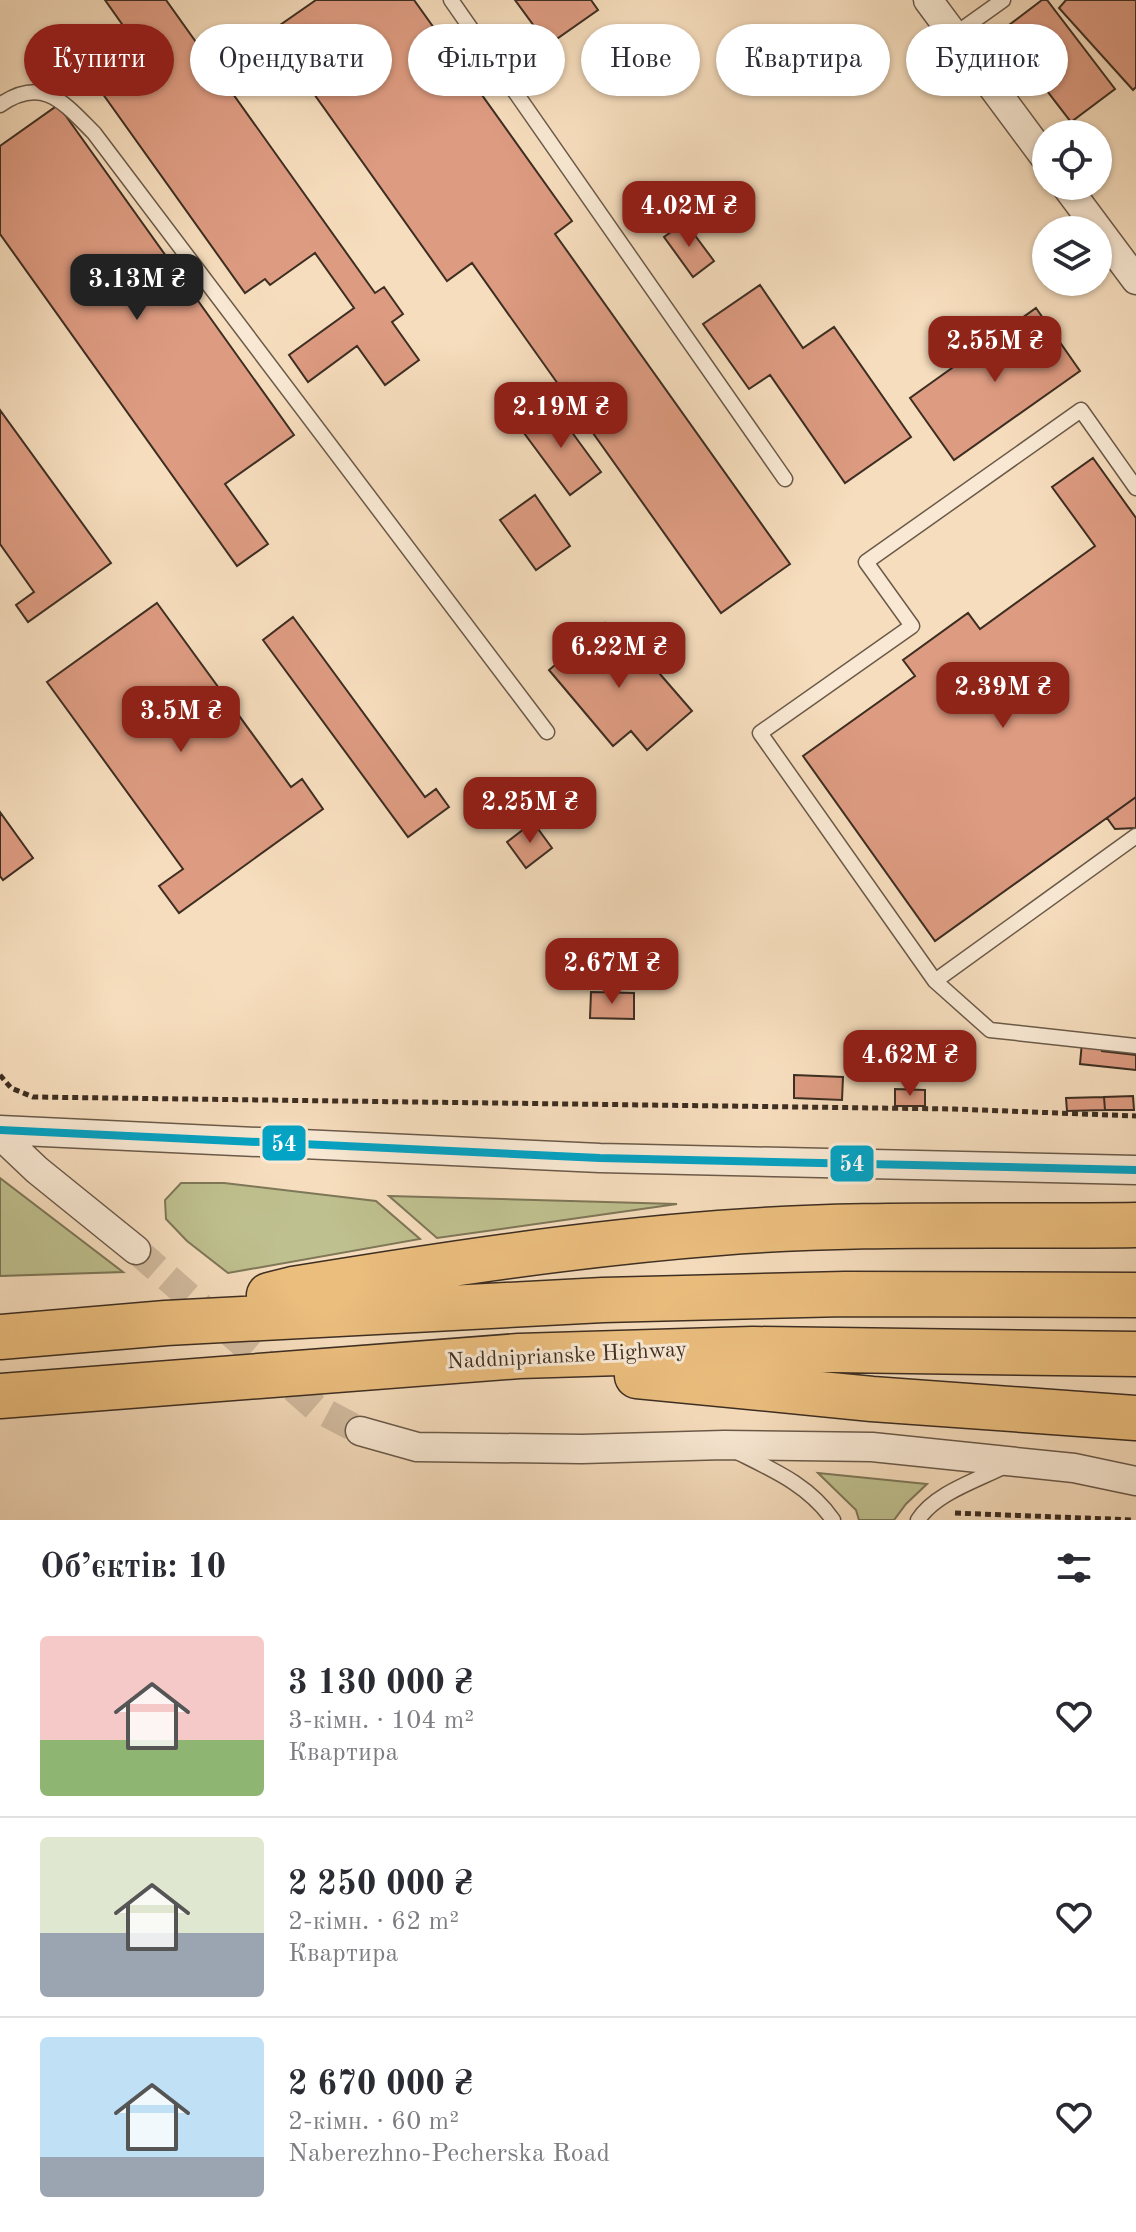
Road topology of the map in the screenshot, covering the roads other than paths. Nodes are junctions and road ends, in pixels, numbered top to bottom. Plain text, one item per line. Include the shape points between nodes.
1 (451, 0) edge
2 (928, 0) edge
3 (1003, 0) edge
4 (946, 24) edge
5 (969, 24) edge
6 (999, 96) edge
7 (0, 105) edge
8 (1032, 140) edge
9 (1076, 200) edge
10 (1136, 280) edge
11 (785, 479) dead end
12 (1136, 488) edge
13 (547, 732) dead end
14 (1136, 836) edge
15 (935, 981) junction
16 (1136, 1046) edge
17 (0, 1133) edge
18 (1136, 1170) edge
19 (1136, 1225) edge
20 (136, 1250) tunnel mouth
21 (1136, 1295) edge
22 (166, 1323) junction
23 (0, 1337) edge
24 (1136, 1354) edge
25 (351, 1369) junction
26 (0, 1396) edge
27 (1136, 1418) edge
28 (360, 1431) tunnel mouth
29 (724, 1445) junction
30 (1015, 1462) junction
31 (1136, 1481) edge
32 (833, 1520) edge
33 (918, 1520) edge

1 - 11 lane
2 - 4 street
3 - 5 lane
6 - 8 street
7 - 13 lane via 35,91 60,98 94,133
9 - 10 street
12 - 15 lane via 1081,410 866,562 912,626 760,733
14 - 15 lane
15 - 16 lane via 990,1030
17 - 18 street via 600,1158
17 - 20 street
19 - 22 main road via 720,1233 450,1263 293,1289
21 - 22 main road via 737,1295
22 - 23 main road
24 - 25 main road, Naddniprianske Highway via 738,1350 519,1356
25 - 26 main road, Naddniprianske Highway
25 - 27 main road via 628,1375
28 - 29 street via 417,1447
29 - 30 street via 872,1447
29 - 32 lane via 811,1493
30 - 31 street
30 - 33 lane via 948,1494

